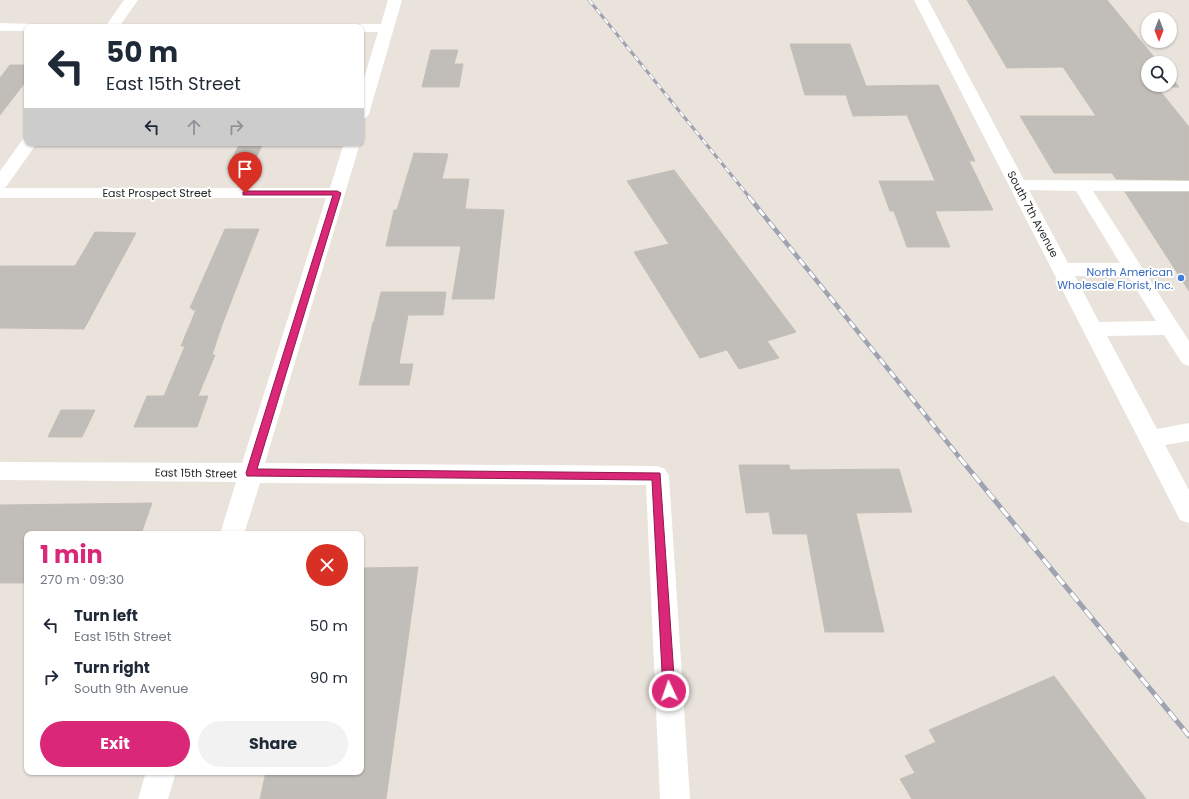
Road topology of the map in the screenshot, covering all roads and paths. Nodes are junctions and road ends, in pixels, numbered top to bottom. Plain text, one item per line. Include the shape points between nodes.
1 (131, 0) edge
2 (395, 0) edge
3 (921, 0) edge
4 (114, 24) edge
5 (0, 27) edge
6 (24, 27) edge
7 (364, 28) edge
8 (387, 28) junction
9 (364, 104) edge
10 (27, 146) edge
11 (351, 146) edge
12 (0, 183) edge
13 (1018, 185) junction
14 (1081, 185) junction
15 (1189, 186) edge
16 (0, 193) edge
17 (337, 193) junction
18 (1062, 268) junction
19 (1134, 270) junction
20 (1170, 328) junction
21 (1094, 329) junction
22 (1189, 358) edge
23 (1189, 432) edge
24 (1150, 439) junction
25 (0, 471) edge
26 (250, 473) junction
27 (1189, 513) edge
28 (233, 531) edge
29 (160, 775) edge
30 (153, 799) edge
31 (675, 799) edge

1 - 4 street
2 - 8 street
3 - 13 street, South 7th Avenue
5 - 6 street
7 - 8 street
8 - 9 street
10 - 12 street
11 - 17 street
13 - 14 street
13 - 18 street, South 7th Avenue
14 - 15 street
14 - 19 street
16 - 17 street, East Prospect Street
17 - 26 street
18 - 19 street
18 - 21 street, South 7th Avenue
19 - 20 street
20 - 21 street
20 - 22 street
21 - 24 street, South 7th Avenue
23 - 24 street
24 - 27 street, South 7th Avenue
25 - 26 street, East 15th Street
26 - 28 street
26 - 31 street, East 15th Street via 657,476
29 - 30 street

